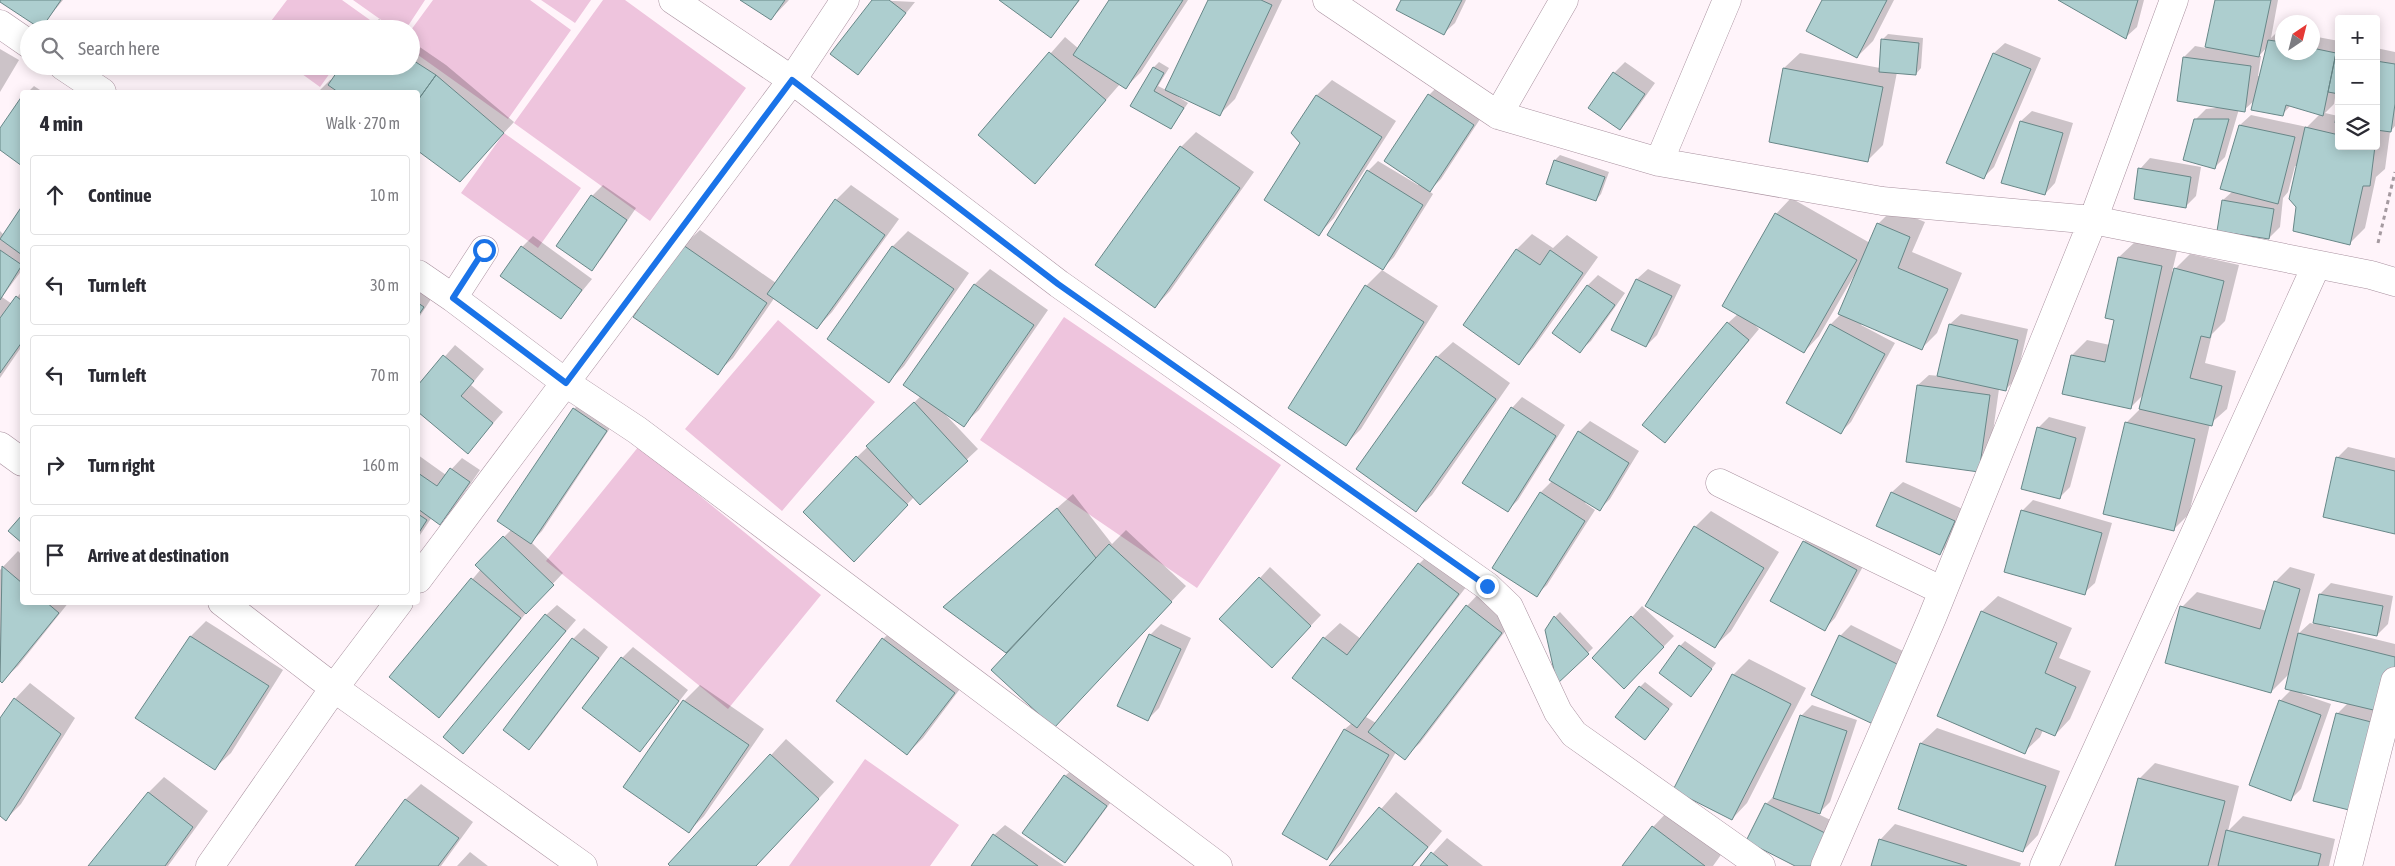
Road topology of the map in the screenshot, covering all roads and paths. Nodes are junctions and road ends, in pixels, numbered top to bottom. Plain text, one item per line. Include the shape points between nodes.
1 (673, 0) edge
2 (845, 0) edge
3 (1327, 0) edge
4 (1564, 0) edge
5 (1727, 0) edge
6 (2174, 0) edge
7 (0, 24) edge
8 (20, 38) edge
9 (76, 75) edge
10 (792, 80) junction
11 (99, 90) edge
12 (1498, 115) junction
13 (1659, 162) junction
14 (2395, 172) edge
15 (2093, 220) junction
16 (484, 250) dead end
17 (2316, 266) junction
18 (420, 275) edge
19 (2383, 279) edge
20 (453, 298) junction
21 (566, 383) junction
22 (0, 446) edge
23 (20, 461) edge
24 (1720, 483) dead end
25 (420, 576) edge
26 (1943, 591) junction
27 (226, 605) edge
28 (397, 605) edge
29 (2395, 681) edge
30 (334, 688) junction
31 (210, 866) edge
32 (583, 866) edge
33 (1218, 866) edge
34 (1761, 866) edge
35 (1825, 866) edge
36 (2044, 866) edge
37 (2348, 866) edge

1 - 10 street
2 - 10 street
3 - 12 street
4 - 12 street
5 - 13 street
6 - 15 street
7 - 8 street
9 - 11 street
10 - 21 street
10 - 34 street via 1058,284 1487,586 1509,607 1558,712 1574,734
12 - 13 street
13 - 15 street via 1882,201
14 - 19 path
15 - 17 street
15 - 26 street
16 - 20 street
17 - 19 street
17 - 36 street
18 - 20 street
20 - 21 street
21 - 25 street
21 - 33 street via 637,430
22 - 23 street
24 - 26 street
26 - 35 street
27 - 30 street
28 - 30 street
29 - 37 street
30 - 31 street
30 - 32 street

